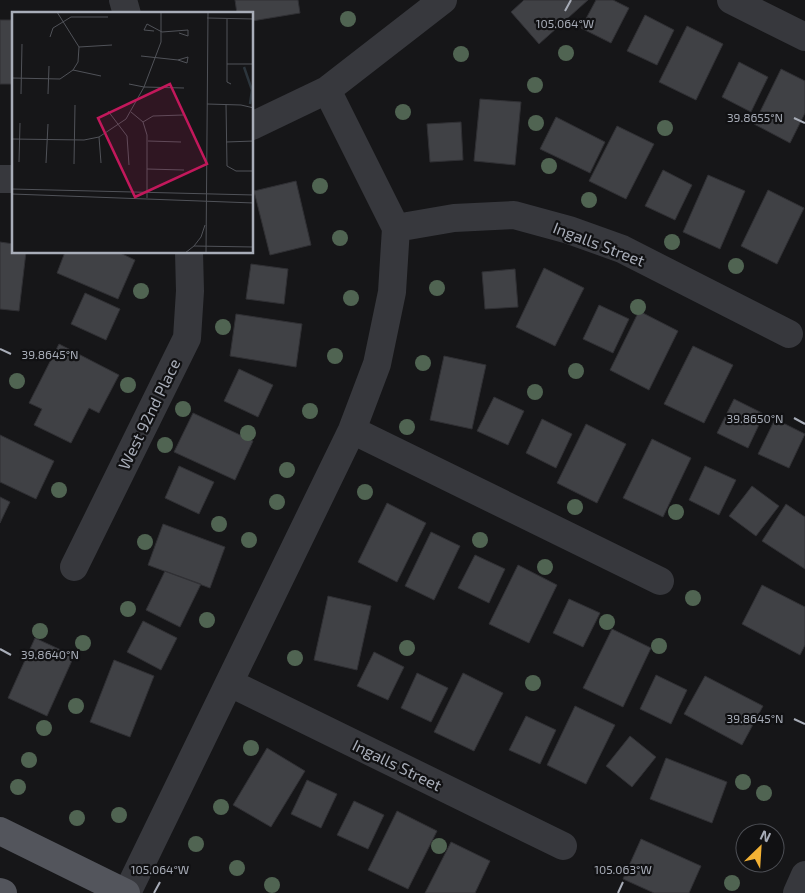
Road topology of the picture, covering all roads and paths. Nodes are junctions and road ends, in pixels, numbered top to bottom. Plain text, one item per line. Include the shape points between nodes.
1 (443, 0) edge
2 (731, 0) edge
3 (805, 37) edge
4 (327, 90) junction
5 (254, 125) edge
6 (396, 228) junction
7 (189, 254) edge
8 (788, 334) dead end
9 (352, 430) junction
10 (74, 567) dead end
11 (660, 582) dead end
12 (230, 683) junction
13 (0, 831) edge
14 (564, 846) dead end
15 (805, 876) edge
16 (127, 893) edge
17 (797, 893) edge

1 - 4 street
2 - 3 street
4 - 5 street
4 - 6 street
6 - 8 street, Ingalls Street via 454,218 514,215 622,249
6 - 9 street via 392,292 377,364
7 - 10 street, West 92nd Place via 187,338
9 - 11 street
9 - 12 street
12 - 14 street, Ingalls Street
12 - 16 street
13 - 16 main road
15 - 17 street

